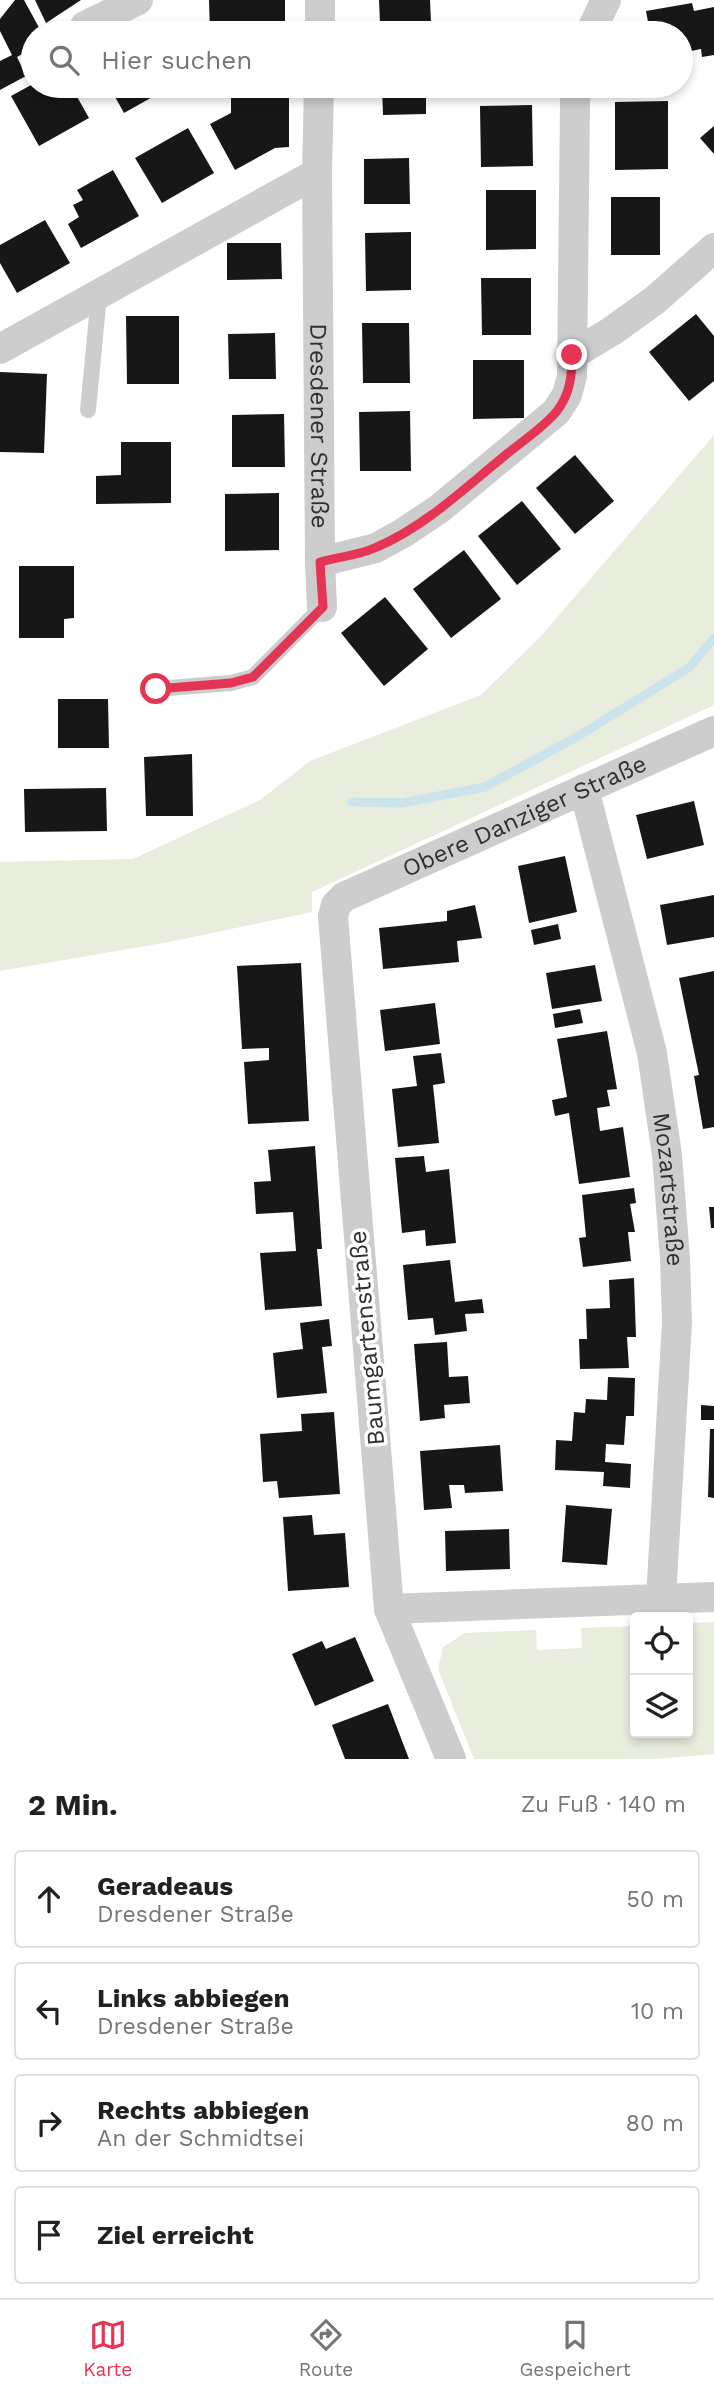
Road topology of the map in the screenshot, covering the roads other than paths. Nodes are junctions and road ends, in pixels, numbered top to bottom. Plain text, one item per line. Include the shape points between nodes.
1 (138, 0) edge
2 (320, 0) edge
3 (607, 0) edge
4 (95, 21) edge
5 (320, 21) edge
6 (596, 21) edge
7 (318, 98) edge
8 (576, 98) edge
9 (317, 173) junction
10 (714, 248) edge
11 (99, 295) junction
12 (0, 349) edge
13 (572, 355) junction
14 (88, 410) dead end
15 (320, 562) junction
16 (323, 607) joint
17 (156, 689) dead end
18 (714, 731) edge
19 (584, 789) junction
20 (336, 905) joint
21 (714, 1597) edge
22 (662, 1599) junction
23 (389, 1609) junction
24 (451, 1759) edge

1 - 4 street
2 - 5 street
3 - 6 street
7 - 9 street, Dresdener Straße
8 - 13 street
9 - 11 street
9 - 15 street, Dresdener Straße
10 - 13 street via 655,300
11 - 12 street
11 - 14 lane
13 - 15 street via 567,395 540,427 403,533 376,548
15 - 16 street, Dresdener Straße
16 - 17 lane, Dresdener Straße via 253,677
18 - 19 street, Obere Danziger Straße
19 - 20 street, Obere Danziger Straße via 344,897
19 - 22 street, Mozartstraße via 652,1053 667,1155 677,1322
20 - 23 street, Baumgartenstraße via 333,916
21 - 22 street
22 - 23 street
23 - 24 street, Baumgartenstraße

